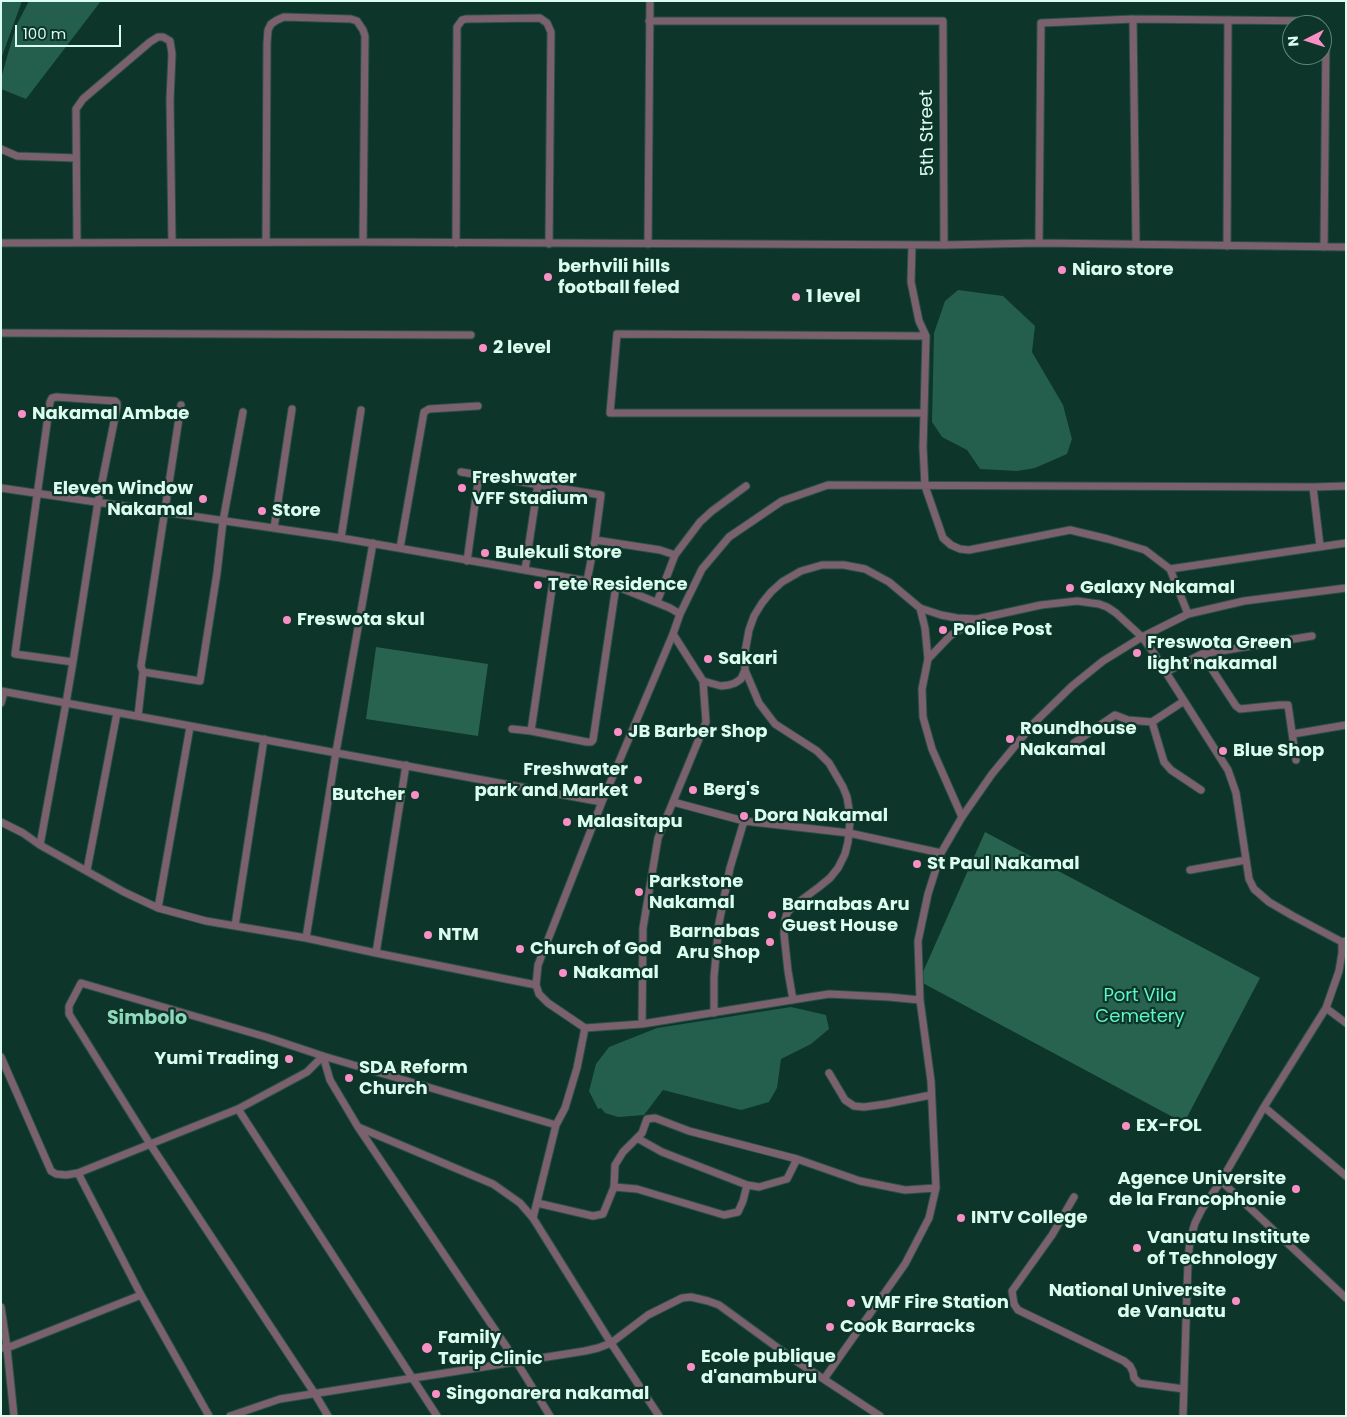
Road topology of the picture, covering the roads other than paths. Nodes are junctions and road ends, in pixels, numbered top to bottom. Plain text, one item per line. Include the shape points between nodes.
1 (650, 1) edge
2 (1133, 19) junction
3 (1228, 20) junction
4 (1282, 21) edge
5 (650, 22) junction
6 (1326, 65) edge
7 (1, 149) edge
8 (76, 158) junction
9 (77, 242) junction
10 (172, 242) junction
11 (266, 242) junction
12 (363, 242) junction
13 (1, 243) edge
14 (456, 243) junction
15 (1039, 243) junction
16 (549, 244) junction
17 (648, 244) junction
18 (1136, 244) junction
19 (912, 245) junction
20 (944, 245) junction
21 (1227, 246) junction
22 (1324, 247) junction
23 (1346, 247) edge
24 (1, 332) edge
25 (471, 335) dead end
26 (926, 336) junction
27 (181, 405) dead end
28 (478, 406) dead end
29 (292, 409) dead end
30 (361, 410) dead end
31 (243, 412) dead end
32 (924, 413) junction
33 (461, 472) dead end
34 (479, 475) junction
35 (538, 484) junction
36 (746, 486) dead end
37 (925, 486) junction
38 (1346, 486) edge
39 (1313, 487) junction
40 (1, 488) edge
41 (37, 494) junction
42 (98, 502) junction
43 (164, 512) junction
44 (223, 521) junction
45 (274, 528) junction
46 (341, 538) junction
47 (595, 540) junction
48 (373, 543) junction
49 (1346, 543) edge
50 (1320, 546) junction
51 (400, 548) junction
52 (675, 555) junction
53 (466, 560) junction
54 (1170, 569) junction
55 (524, 570) junction
56 (554, 575) junction
57 (587, 581) junction
58 (616, 586) junction
59 (1346, 588) edge
60 (657, 602) junction
61 (920, 608) junction
62 (680, 614) junction
63 (1188, 614) junction
64 (977, 619) junction
65 (673, 634) junction
66 (1312, 636) dead end
67 (1142, 637) junction
68 (1202, 654) junction
69 (928, 659) junction
70 (73, 662) junction
71 (745, 670) junction
72 (143, 672) junction
73 (1166, 672) junction
74 (703, 681) junction
75 (2, 691) edge
76 (1184, 701) junction
77 (1, 703) edge
78 (66, 703) junction
79 (116, 713) junction
80 (138, 716) junction
81 (1152, 722) junction
82 (1346, 725) edge
83 (190, 727) junction
84 (512, 729) dead end
85 (530, 731) junction
86 (1292, 734) junction
87 (264, 739) junction
88 (1074, 743) dead end
89 (336, 752) junction
90 (1296, 760) dead end
91 (406, 765) junction
92 (1201, 790) dead end
93 (602, 802) junction
94 (673, 802) junction
95 (962, 817) junction
96 (744, 821) junction
97 (1, 822) edge
98 (849, 833) junction
99 (40, 844) junction
100 (941, 853) junction
101 (1246, 860) junction
102 (87, 870) junction
103 (1190, 870) dead end
104 (158, 908) junction
105 (235, 926) junction
106 (306, 938) junction
107 (1344, 942) edge
108 (376, 953) junction
109 (536, 985) junction
110 (793, 1000) junction
111 (920, 1000) junction
112 (1326, 1008) junction
113 (714, 1012) junction
114 (1346, 1023) edge
115 (642, 1024) junction
116 (585, 1028) junction
117 (323, 1056) junction
118 (1, 1057) edge
119 (830, 1073) dead end
120 (931, 1095) junction
121 (1264, 1107) junction
122 (238, 1109) junction
123 (556, 1125) junction
124 (358, 1127) junction
125 (637, 1138) junction
126 (150, 1144) junction
127 (797, 1159) junction
128 (78, 1173) junction
129 (1346, 1176) edge
130 (1221, 1181) junction
131 (747, 1185) junction
132 (614, 1187) junction
133 (936, 1188) junction
134 (1074, 1197) dead end
135 (537, 1203) junction
136 (533, 1218) junction
137 (141, 1295) junction
138 (1346, 1298) edge
139 (1, 1307) edge
140 (611, 1343) junction
141 (4, 1348) edge
142 (516, 1361) junction
143 (414, 1378) junction
144 (824, 1379) junction
145 (1184, 1389) junction
146 (315, 1394) junction
147 (240, 1414) edge
148 (14, 1416) edge
149 (208, 1416) edge
150 (230, 1416) edge
151 (328, 1416) edge
152 (437, 1416) edge
153 (550, 1416) edge
154 (659, 1416) edge
155 (880, 1416) edge
156 (1183, 1416) edge

1 - 5 street
2 - 3 street
2 - 15 street via 1041,23
2 - 18 street
3 - 4 street
3 - 21 street
5 - 17 street
5 - 20 street, 5th Street via 943,21
6 - 22 street
7 - 8 street via 17,156
8 - 9 street
8 - 10 street via 76,109 82,99 150,42 158,37 167,38 172,54
9 - 10 street
9 - 13 street
10 - 11 street
11 - 12 street
11 - 12 street via 268,30 271,24 284,17 351,19 363,30
12 - 14 street
14 - 16 street
14 - 16 street via 457,27 466,19 540,18 547,22 551,32
15 - 18 street
15 - 20 street
16 - 17 street
17 - 19 street
18 - 21 street
19 - 20 street
19 - 26 street via 911,282 919,321
21 - 22 street
22 - 23 street
24 - 25 street
26 - 32 street
26 - 32 street via 617,334 610,413
27 - 43 street
28 - 51 street via 424,412
29 - 45 street
30 - 46 street
31 - 44 street
32 - 37 street
33 - 34 street
34 - 35 street
34 - 53 street
35 - 47 street via 601,495
35 - 55 street
36 - 52 street via 700,522
37 - 39 street
37 - 54 street via 944,538 960,549 969,550 1070,530 1145,550
37 - 62 street via 828,485 782,502 729,536 702,569
38 - 39 street
39 - 50 street
40 - 41 street
41 - 42 street
41 - 42 street via 52,398 115,400 117,407
41 - 70 street via 15,654
42 - 43 street
42 - 70 street
43 - 44 street
43 - 72 street via 141,666
44 - 45 street
44 - 72 street via 200,681
45 - 46 street
46 - 48 street
47 - 52 street
47 - 57 street
48 - 51 street
48 - 89 street
49 - 50 street
50 - 54 street
51 - 53 street
52 - 60 street
53 - 55 street
54 - 63 street
55 - 56 street
56 - 57 street
56 - 85 street
57 - 58 street
58 - 60 street
58 - 85 street via 593,740 587,742
59 - 63 street via 1244,601
60 - 62 street
61 - 64 street via 941,615
61 - 69 street
61 - 71 street via 889,582 865,569 822,565 801,571 771,592 754,616 746,642
62 - 65 street
63 - 67 street
64 - 67 street via 1064,601 1089,602 1107,607
64 - 69 street via 950,636
65 - 74 street
65 - 93 street
66 - 68 street
67 - 73 street
67 - 95 street via 1103,661 1034,723
68 - 73 street
68 - 86 street via 1240,709 1288,705
69 - 95 street via 922,689 924,717 932,748
70 - 78 street
71 - 74 street via 736,683 729,685
71 - 98 street via 759,703 775,724 816,751 837,775 847,797
72 - 80 street
73 - 76 street
74 - 94 street via 706,722
75 - 77 street
75 - 78 street
76 - 81 street
76 - 101 street via 1231,778 1238,801
78 - 79 street
78 - 99 street
79 - 80 street
79 - 102 street
80 - 83 street
81 - 88 street via 1115,715
81 - 92 street via 1164,762
82 - 86 street
83 - 87 street
83 - 104 street
84 - 85 street
86 - 90 street
87 - 89 street
87 - 105 street
89 - 91 street
89 - 106 street
91 - 93 street
91 - 108 street
93 - 109 street via 538,965
94 - 96 street
94 - 115 street via 658,838 643,928
95 - 100 street
96 - 98 street
96 - 113 street via 719,923
97 - 99 street
98 - 100 street
98 - 110 street via 838,868 792,907 785,920
99 - 102 street
100 - 111 street via 918,941
101 - 103 street
101 - 107 street via 1251,884 1260,895
102 - 104 street
104 - 105 street
105 - 106 street
106 - 108 street
107 - 112 street via 1339,972
108 - 109 street
109 - 116 street via 548,1003
110 - 111 street via 829,994
110 - 113 street
111 - 120 street
112 - 114 street
112 - 121 street
113 - 115 street
115 - 116 street
116 - 123 street via 578,1068
117 - 122 street via 307,1072
117 - 123 street
117 - 124 street via 330,1080
117 - 126 street via 81,983 69,1006 69,1014
118 - 128 street via 51,1170 56,1174
119 - 120 street via 845,1100 854,1106 886,1104
120 - 133 street
121 - 129 street
121 - 130 street
122 - 126 street
122 - 143 street
123 - 135 street
124 - 136 street via 493,1184 520,1202
124 - 142 street
125 - 127 street via 647,1119 655,1118 689,1131
125 - 131 street via 662,1152
125 - 132 street via 615,1165
126 - 128 street
126 - 146 street
127 - 131 street via 787,1179 759,1187
127 - 133 street via 860,1181 906,1190
128 - 137 street
130 - 138 street
130 - 145 street via 1202,1209 1190,1240
131 - 132 street via 738,1212 724,1215 638,1189
132 - 135 street via 602,1214 598,1215
133 - 144 street via 928,1218 905,1264
134 - 145 street via 1052,1235 1012,1291 1014,1304 1018,1310 1124,1360 1139,1383
135 - 136 street
136 - 140 street
137 - 141 street
137 - 149 street
139 - 141 street
140 - 142 street via 585,1351
140 - 144 street via 674,1302 682,1298 698,1298 718,1305
140 - 154 street
141 - 148 street
142 - 143 street
142 - 153 street
143 - 146 street
143 - 152 street
144 - 155 street
145 - 156 street
146 - 147 street via 280,1400
146 - 151 street
147 - 150 street

